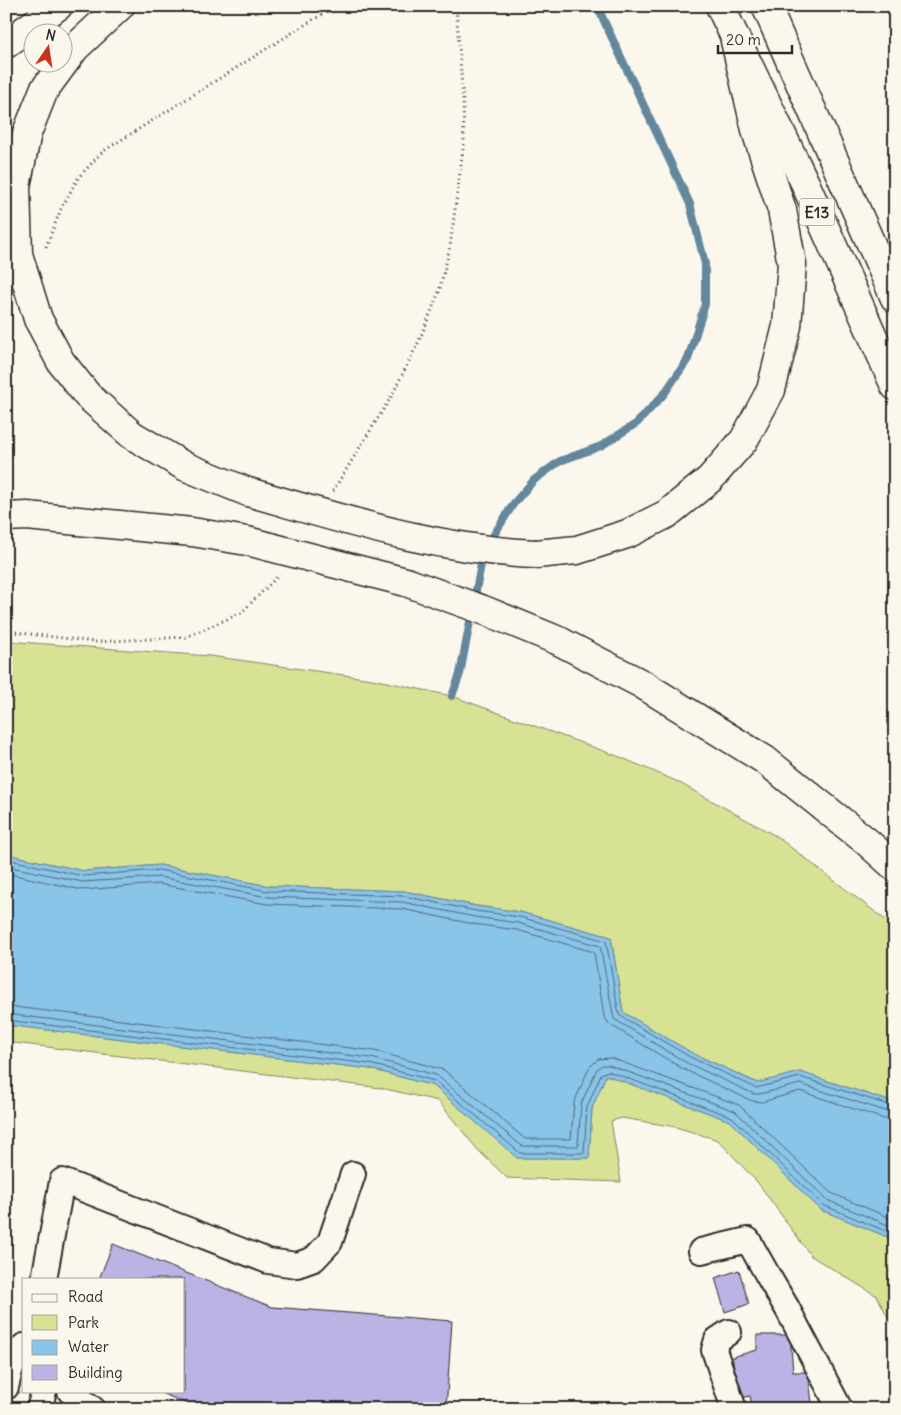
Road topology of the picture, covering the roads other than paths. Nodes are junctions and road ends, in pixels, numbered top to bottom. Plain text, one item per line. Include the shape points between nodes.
1 (58, 6) edge
2 (120, 6) edge
3 (720, 6) edge
4 (766, 6) edge
5 (736, 41) junction
6 (6, 44) edge
7 (895, 298) edge
8 (895, 386) edge
9 (6, 516) edge
10 (895, 867) edge
11 (353, 1174) dead end
12 (702, 1251) dead end
13 (44, 1278) edge
14 (729, 1332) dead end
15 (22, 1350) edge
16 (12, 1373) edge
17 (44, 1392) edge
18 (71, 1392) edge
19 (39, 1409) edge
20 (93, 1409) edge
21 (734, 1409) edge
22 (840, 1409) edge

1 - 6 highway
2 - 5 highway, bridge via 75,48 44,90 27,133 16,186 18,254 38,319 61,362 88,396 132,435 184,466 248,492 387,531 450,546 500,552 536,554 577,550 627,534 667,514 710,479 744,440 771,390 787,326 792,264 782,210 758,134
3 - 5 highway, E13
4 - 7 highway, E13
5 - 8 highway, E13
9 - 10 highway, bridge via 192,532 248,541 406,582 559,641 642,684 765,760
11 - 13 street via 330,1242 314,1259 297,1265 268,1260 62,1181
12 - 22 street via 748,1240 788,1308
14 - 21 street via 717,1340 714,1350
15 - 16 street
17 - 19 street
18 - 20 street

